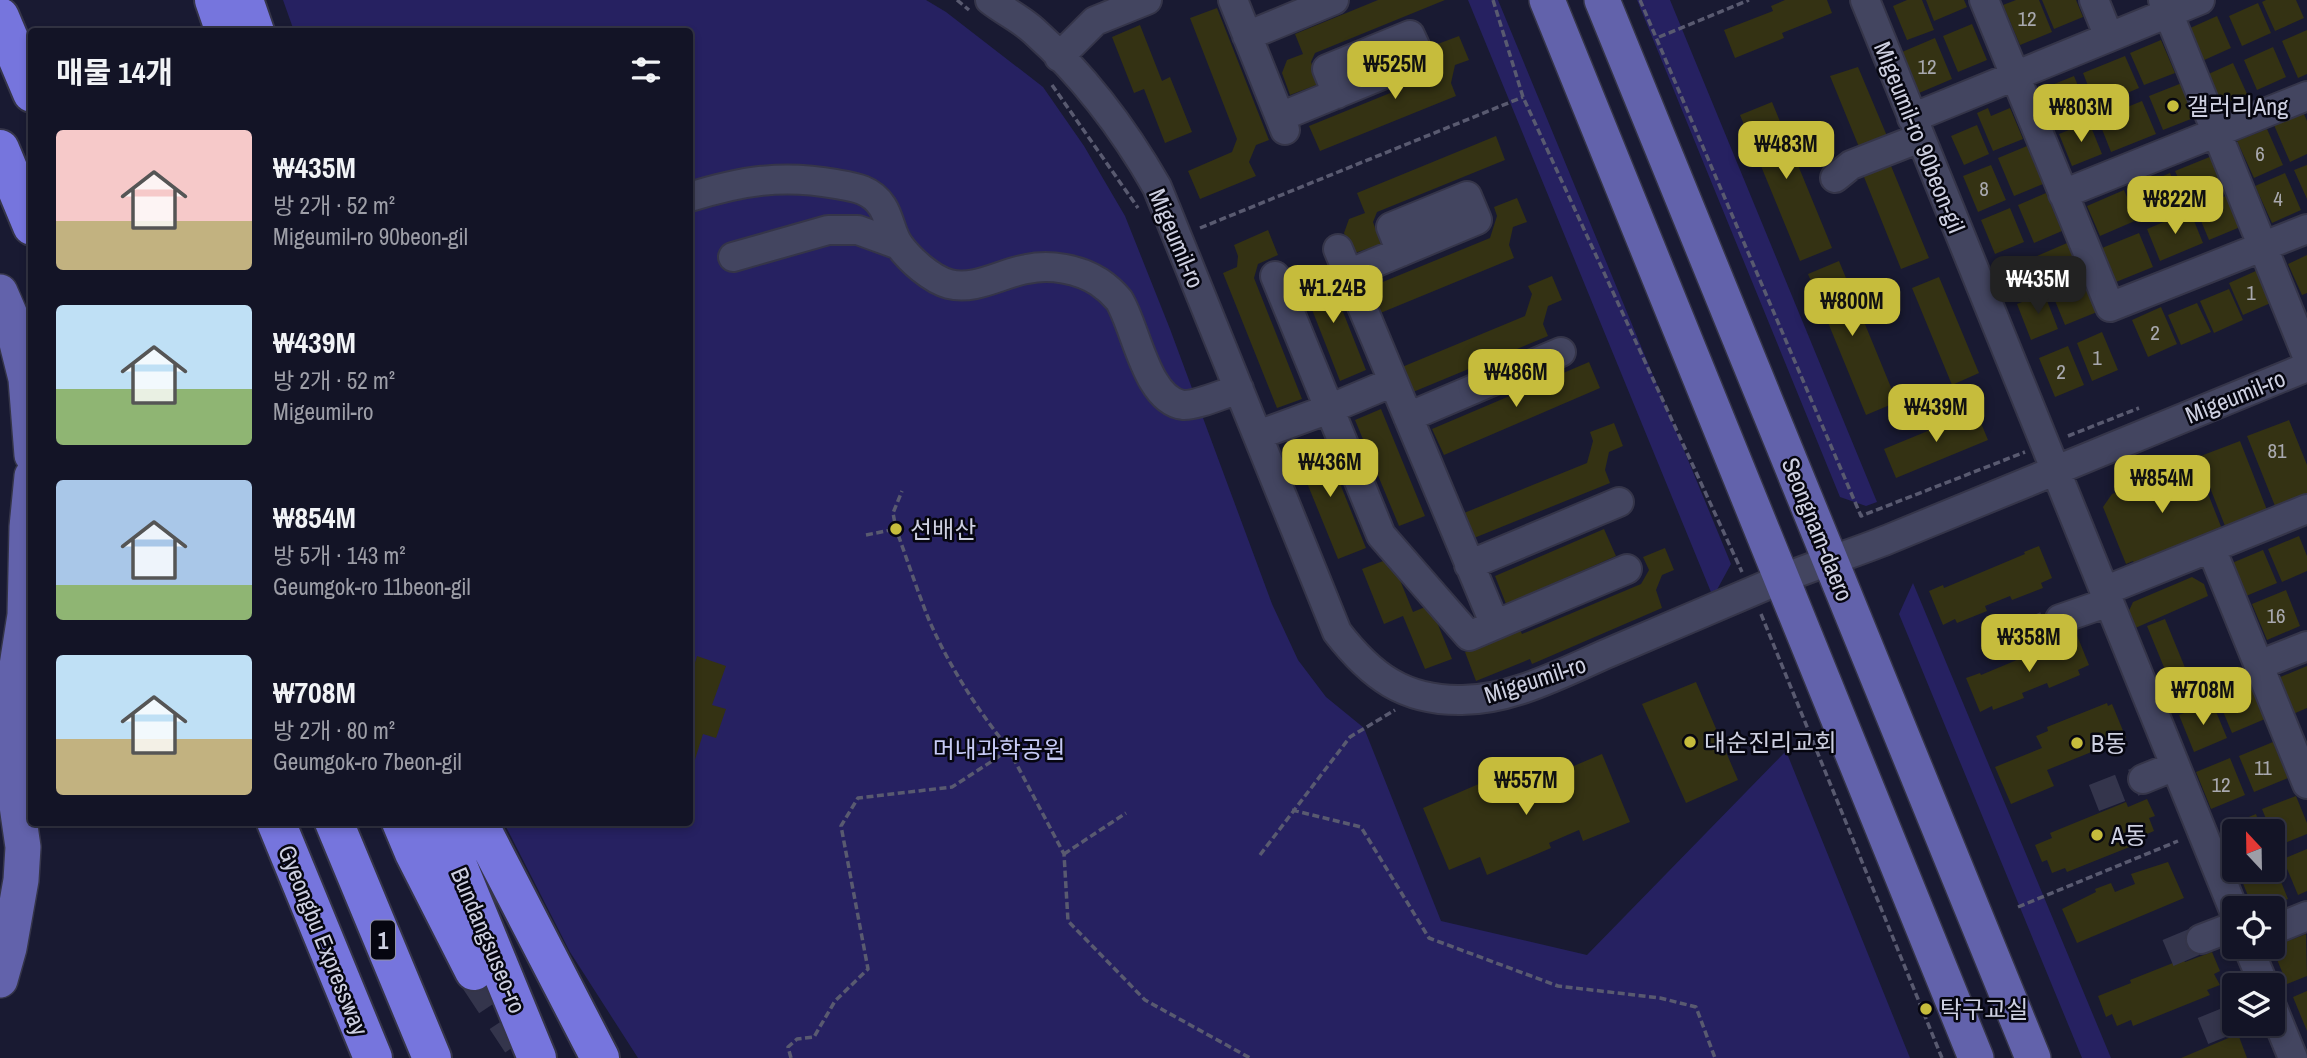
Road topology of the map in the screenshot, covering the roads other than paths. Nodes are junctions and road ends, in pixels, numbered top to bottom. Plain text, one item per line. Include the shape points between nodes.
1 (214, 0) edge
2 (244, 0) edge
3 (1147, 0) edge
4 (1233, 0) edge
5 (1334, 0) edge
6 (1547, 0) edge
7 (1602, 0) edge
8 (1865, 0) edge
9 (1984, 0) edge
10 (2094, 0) edge
11 (2200, 0) edge
12 (2165, 7) edge
13 (984, 9) edge
14 (0, 17) edge
15 (224, 28) edge
16 (254, 28) edge
17 (1247, 36) junction
18 (2109, 37) junction
19 (1054, 69) junction
20 (2014, 76) junction
21 (28, 84) edge
22 (1337, 94) dead end
23 (2307, 96) edge
24 (1917, 128) junction
25 (2216, 132) junction
26 (0, 149) edge
27 (1835, 178) dead end
28 (2063, 194) junction
29 (693, 196) edge
30 (28, 216) edge
31 (2307, 229) edge
32 (899, 245) junction
33 (2263, 246) junction
34 (1401, 252) dead end
35 (733, 257) dead end
36 (1275, 276) dead end
37 (0, 292) edge
38 (1561, 352) dead end
39 (2307, 356) edge
40 (2307, 367) edge
41 (1393, 382) junction
42 (1239, 389) junction
43 (28, 404) edge
44 (1329, 409) junction
45 (1408, 417) junction
46 (1258, 435) junction
47 (2055, 470) junction
48 (1619, 502) dead end
49 (2307, 509) edge
50 (28, 517) edge
51 (2211, 548) junction
52 (1830, 560) junction
53 (1469, 565) junction
54 (1627, 569) dead end
55 (1767, 586) junction
56 (2106, 596) junction
57 (2060, 619) tunnel mouth
58 (1495, 625) junction
59 (2307, 646) edge
60 (2259, 665) junction
61 (2175, 766) junction
62 (2143, 779) tunnel mouth
63 (2307, 784) edge
64 (278, 826) edge
65 (336, 826) edge
66 (403, 826) edge
67 (442, 826) edge
68 (473, 826) edge
69 (480, 826) edge
70 (2228, 896) edge
71 (2307, 916) edge
72 (2285, 925) edge
73 (2222, 931) edge
74 (2201, 939) tunnel mouth
75 (474, 971) tunnel mouth
76 (0, 980) edge
77 (2284, 1036) edge
78 (373, 1058) edge
79 (432, 1058) edge
80 (537, 1058) edge
81 (557, 1058) edge
82 (600, 1058) edge
83 (1976, 1058) edge
84 (2033, 1058) edge
85 (2293, 1058) edge

1 - 15 highway
2 - 16 highway
3 - 19 street via 1095,21
4 - 17 street
5 - 17 street
6 - 55 main road
7 - 52 main road, Seongnam-daero
8 - 24 street, Migeumil-ro 90beon-gil
9 - 20 street
10 - 18 street
11 - 12 street
12 - 18 street
12 - 25 street
13 - 19 street, Migeumil-ro via 1033,30
14 - 21 highway
17 - 22 street via 1283,124
18 - 20 street
19 - 42 street, Migeumil-ro via 1092,90 1157,187
20 - 24 street
20 - 28 street
23 - 25 street
24 - 27 street
24 - 47 street, Migeumil-ro 90beon-gil
25 - 28 street
25 - 33 street
26 - 30 highway
28 - 33 street via 2110,307
29 - 32 street via 732,184 782,178 864,189 882,205
31 - 33 street
32 - 35 street via 858,230 828,230
32 - 42 street via 930,274 951,284 975,284 1027,269 1074,271 1099,282 1118,298 1158,389 1174,403 1186,405
33 - 39 street
34 - 41 street via 1343,262
36 - 44 street
37 - 43 main road via 26,379
38 - 45 street
40 - 47 street, Migeumil-ro
41 - 44 street
41 - 45 street
42 - 46 street, Migeumil-ro
44 - 46 street
44 - 58 street via 1381,535 1469,636
45 - 53 street
46 - 55 street, Migeumil-ro via 1337,632 1356,658 1409,693 1463,701 1500,696
47 - 52 street, Migeumil-ro
47 - 56 street, Migeumil-ro 90beon-gil
48 - 53 street
49 - 51 street
50 - 76 main road via 25,615 11,704 22,880
51 - 56 street
51 - 60 street
52 - 55 street, Migeumil-ro
52 - 84 main road, Seongnam-daero
53 - 58 street
54 - 58 street
55 - 83 main road
56 - 57 street
56 - 61 street, Migeumil-ro 90beon-gil
59 - 60 street
60 - 63 street
61 - 62 street
61 - 70 street, Migeumil-ro 90beon-gil
64 - 78 highway, Gyeongbu Expressway / 1
65 - 79 highway, 1
66 - 75 highway
67 - 80 highway, Bundangsuseo-ro
68 - 81 highway, Bundangsuseo-ro
69 - 82 highway
71 - 72 street
73 - 74 street
77 - 85 street

